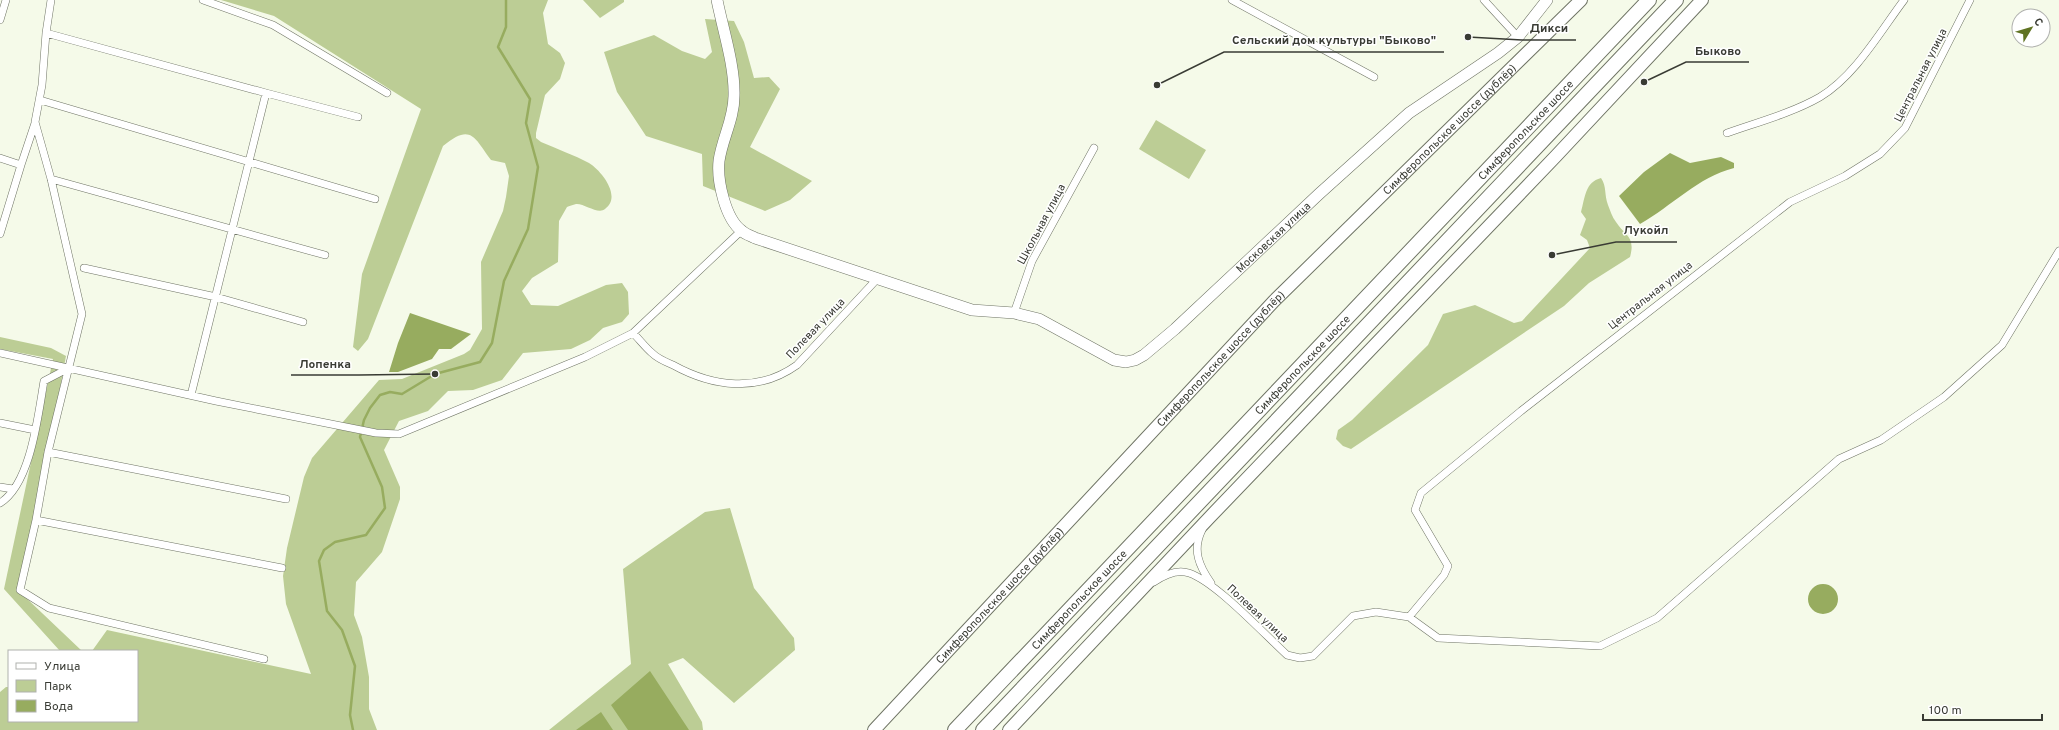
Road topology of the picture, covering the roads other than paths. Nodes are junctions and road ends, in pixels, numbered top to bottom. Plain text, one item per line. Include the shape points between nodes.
1 (6, 0) edge
2 (51, 0) edge
3 (203, 0) edge
4 (717, 0) edge
5 (1232, 0) edge
6 (1484, 0) edge
7 (1547, 0) edge
8 (1581, 0) edge
9 (1649, 0) edge
10 (1676, 0) edge
11 (1702, 0) edge
12 (1904, 0) edge
13 (1970, 0) edge
14 (0, 20) edge
15 (46, 33) junction
16 (1518, 36) junction
17 (1374, 76) dead end
18 (266, 93) junction
19 (387, 93) dead end
20 (40, 100) junction
21 (358, 117) dead end
22 (35, 122) junction
23 (1727, 134) dead end
24 (1094, 148) dead end
25 (0, 158) edge
26 (249, 162) junction
27 (21, 165) junction
28 (51, 179) junction
29 (375, 199) dead end
30 (233, 229) junction
31 (741, 231) junction
32 (0, 234) edge
33 (2059, 251) edge
34 (325, 255) dead end
35 (84, 268) dead end
36 (877, 279) junction
37 (216, 297) junction
38 (1014, 313) junction
39 (304, 322) dead end
40 (633, 333) junction
41 (0, 353) edge
42 (69, 368) junction
43 (191, 395) junction
44 (0, 423) edge
45 (35, 430) junction
46 (48, 452) junction
47 (0, 487) edge
48 (13, 489) junction
49 (286, 499) dead end
50 (0, 504) edge
51 (1209, 518) junction
52 (36, 520) junction
53 (282, 568) dead end
54 (1216, 589) junction
55 (1141, 590) junction
56 (1409, 617) junction
57 (264, 659) dead end
58 (874, 730) edge
59 (955, 730) edge
60 (983, 730) edge
61 (1009, 730) edge

1 - 14 street
2 - 15 street
3 - 19 street via 273,25
4 - 31 street via 734,80 733,112 719,160 719,178 723,199 731,218
5 - 17 street
6 - 16 street
7 - 16 street, Московская улица
8 - 58 main road, Симферопольское шоссе (дублёр) via 1274,301
9 - 59 highway, Симферопольское шоссе
10 - 60 highway, Симферопольское шоссе
11 - 51 main road
12 - 23 street via 1852,70 1822,96 1793,110
13 - 56 street, Центральная улица via 1906,128 1880,154 1845,176 1790,202 1521,411 1421,494 1415,510 1448,566 1444,575
15 - 18 street
15 - 20 street
16 - 38 street, Московская улица via 1498,53 1409,113 1175,329 1135,360 1114,360 1039,319
18 - 21 street
18 - 26 street
20 - 22 street
20 - 26 street
22 - 27 street
22 - 28 street
24 - 38 street, Школьная улица via 1032,261
25 - 27 street
26 - 29 street
26 - 30 street
27 - 32 street
28 - 30 street
28 - 42 street via 82,314
30 - 34 street
30 - 37 street
31 - 36 street, Московская улица
31 - 40 street
33 - 56 street via 2002,345 1944,397 1881,440 1839,459 1657,618 1600,646 1438,638
35 - 37 street
36 - 38 street, Московская улица via 972,310
36 - 40 street, Полевая улица via 796,365 781,376 766,381 729,385 687,373 653,354
37 - 39 street
37 - 43 street
40 - 43 street via 585,357 399,434 376,433
41 - 42 street
42 - 43 street
42 - 45 street via 44,381
42 - 46 street
44 - 45 street
45 - 48 street via 26,467
46 - 49 street
46 - 52 street
47 - 48 street
48 - 50 street via 8,499
51 - 54 street, Полевая улица via 1199,537 1196,550 1199,563
51 - 55 main road
52 - 53 street
52 - 57 street via 20,590 57,610
54 - 55 street, Полевая улица via 1188,572 1174,572
54 - 56 street, Полевая улица via 1287,655 1300,658 1313,656 1353,616 1376,612
55 - 61 main road

